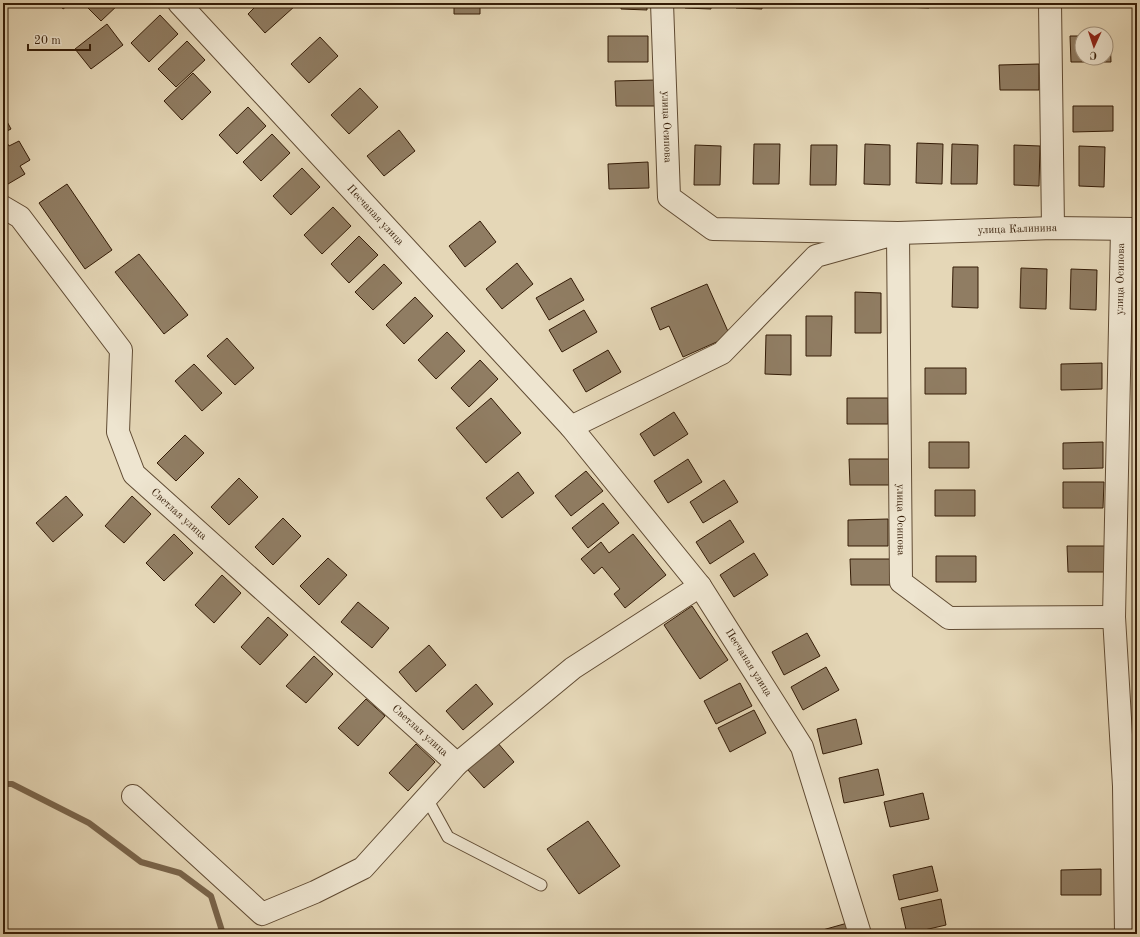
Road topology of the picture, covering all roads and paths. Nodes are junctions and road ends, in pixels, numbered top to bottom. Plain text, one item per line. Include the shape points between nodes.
1 (179, 3) edge
2 (662, 3) edge
3 (1050, 3) edge
4 (3, 207) edge
5 (1053, 228) junction
6 (713, 229) joint
7 (1129, 229) edge
8 (898, 233) junction
9 (571, 427) junction
10 (700, 586) junction
11 (1114, 617) junction
12 (456, 764) junction
13 (1130, 786) edge
14 (133, 796) dead end
15 (426, 798) junction
16 (540, 885) dead end
17 (860, 934) edge
18 (1126, 934) edge

1 - 9 street, Песчаная улица
2 - 6 street, улица Осипова via 669,197
3 - 5 street
4 - 12 street, Светлая улица via 20,217 121,350 118,432 134,474
5 - 7 street, улица Калинина
5 - 8 street, улица Калинина
6 - 8 street, улица Калинина
7 - 11 street, улица Осипова
8 - 9 street, улица Калинина via 816,256 722,353
8 - 11 street, улица Осипова via 901,582 949,618
9 - 10 street, Песчаная улица
10 - 12 street, Светлая улица via 573,668
10 - 17 street, Песчаная улица via 802,748
11 - 13 street, улица Осипова
12 - 15 street, Светлая улица
13 - 18 street, улица Осипова
14 - 15 street, Светлая улица via 262,914 363,868
15 - 16 lane via 448,838

